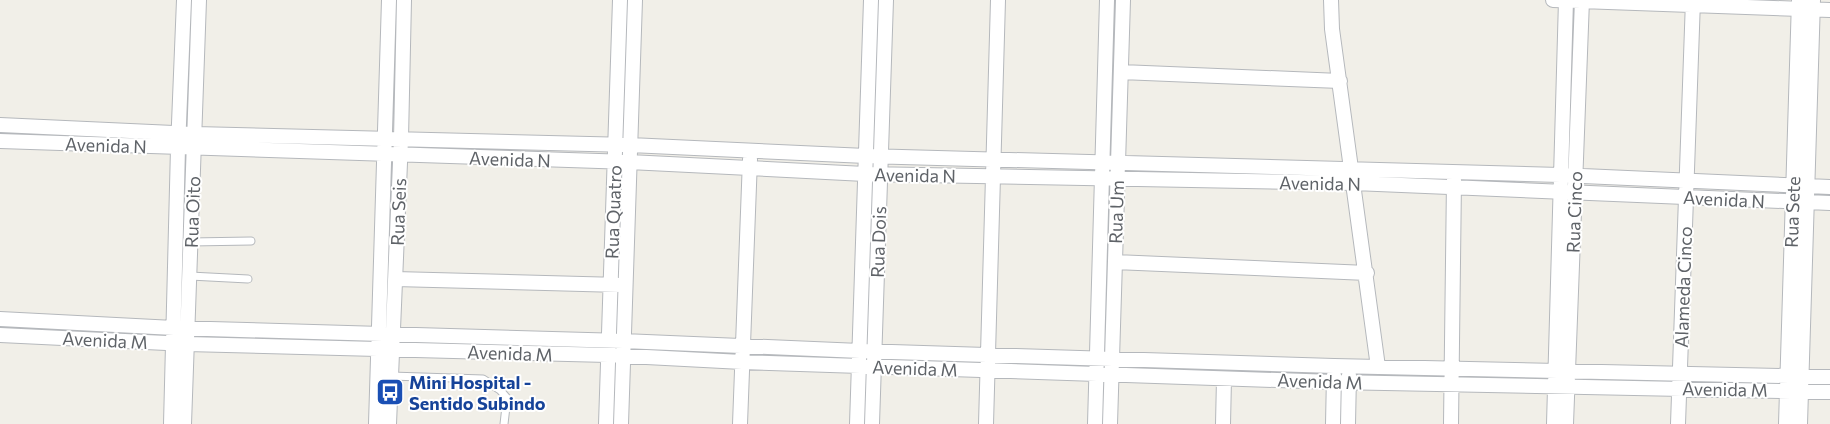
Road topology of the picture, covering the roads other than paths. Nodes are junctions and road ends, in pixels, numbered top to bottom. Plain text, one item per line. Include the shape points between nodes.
1 (184, 0) edge
2 (199, 0) edge
3 (389, 0) edge
4 (404, 0) edge
5 (620, 0) edge
6 (635, 0) edge
7 (871, 0) edge
8 (886, 0) edge
9 (998, 0) edge
10 (1107, 0) edge
11 (1123, 0) edge
12 (1331, 0) edge
13 (1554, 0) edge
14 (1566, 0) edge
15 (1582, 0) edge
16 (1692, 3) edge
17 (1806, 4) edge
18 (1830, 10) edge
19 (1121, 72) junction
20 (1340, 81) junction
21 (0, 126) edge
22 (178, 133) junction
23 (386, 139) junction
24 (401, 139) junction
25 (0, 141) edge
26 (194, 141) junction
27 (622, 145) junction
28 (178, 148) junction
29 (750, 151) junction
30 (385, 154) junction
31 (400, 155) junction
32 (866, 156) junction
33 (881, 156) junction
34 (994, 159) junction
35 (622, 162) junction
36 (1103, 162) junction
37 (1118, 162) junction
38 (750, 167) junction
39 (1352, 168) junction
40 (1454, 172) junction
41 (865, 174) junction
42 (880, 174) junction
43 (1560, 175) junction
44 (1575, 175) junction
45 (993, 177) junction
46 (1118, 179) junction
47 (1102, 180) junction
48 (1686, 181) junction
49 (1354, 183) junction
50 (1800, 186) junction
51 (1454, 187) junction
52 (1830, 188) edge
53 (1567, 192) junction
54 (1686, 197) junction
55 (1792, 202) junction
56 (1806, 202) junction
57 (1830, 203) edge
58 (251, 241) dead end
59 (191, 242) junction
60 (1115, 262) junction
61 (1367, 273) junction
62 (190, 276) junction
63 (395, 279) junction
64 (248, 280) dead end
65 (618, 285) junction
66 (0, 319) edge
67 (181, 328) junction
68 (379, 334) junction
69 (0, 335) edge
70 (609, 341) junction
71 (394, 342) junction
72 (623, 342) junction
73 (180, 343) junction
74 (743, 347) junction
75 (379, 349) junction
76 (860, 351) junction
77 (875, 352) junction
78 (988, 355) junction
79 (608, 356) junction
80 (623, 356) junction
81 (1097, 358) junction
82 (1112, 358) junction
83 (742, 362) junction
84 (859, 366) junction
85 (874, 366) junction
86 (1334, 366) junction
87 (1378, 366) junction
88 (1350, 367) junction
89 (1451, 368) junction
90 (987, 370) junction
91 (1562, 370) junction
92 (1679, 373) junction
93 (1097, 374) junction
94 (1111, 374) junction
95 (1795, 375) junction
96 (391, 376) junction
97 (1830, 377) edge
98 (1224, 379) junction
99 (1334, 382) junction
100 (1349, 382) junction
101 (1452, 384) junction
102 (1561, 386) junction
103 (1679, 388) junction
104 (1795, 391) junction
105 (1830, 392) edge
106 (171, 424) edge
107 (184, 424) edge
108 (376, 424) edge
109 (389, 424) edge
110 (504, 424) edge
111 (606, 424) edge
112 (620, 424) edge
113 (740, 424) edge
114 (858, 424) edge
115 (872, 424) edge
116 (986, 424) edge
117 (1095, 424) edge
118 (1110, 424) edge
119 (1223, 424) edge
120 (1333, 424) edge
121 (1348, 424) edge
122 (1451, 424) edge
123 (1554, 424) edge
124 (1566, 424) edge
125 (1678, 424) edge
126 (1786, 424) edge
127 (1800, 424) edge

1 - 22 street, Rua Oito
2 - 26 street, Rua Oito
3 - 23 street, Rua Seis
4 - 24 street, Rua Seis
5 - 27 street, Rua Quatro
6 - 27 street, Rua Quatro
7 - 32 street, Rua Dois
8 - 33 street, Rua Dois
9 - 34 street
10 - 36 street, Rua Um
11 - 19 street, Rua Um
12 - 20 street
13 - 14 street
14 - 15 street
14 - 43 street, Rua Cinco
15 - 16 street
15 - 44 street, Rua Cinco
16 - 17 street
16 - 48 street, Alameda Cinco
17 - 18 street
17 - 50 street, Rua Sete
19 - 20 street
19 - 37 street, Rua Um
20 - 39 street
21 - 22 street, Avenida N
22 - 26 street, Avenida N
22 - 28 street, Rua Oito
23 - 24 street, Avenida N
23 - 26 street, Avenida N
23 - 30 street, Rua Seis
24 - 27 street, Avenida N
24 - 31 street, Rua Seis
25 - 28 street, Avenida N
26 - 28 street, Avenida N
26 - 30 street, Avenida N
26 - 59 street, Rua Oito
27 - 29 street, Avenida N
27 - 35 street, Rua Quatro
28 - 67 street, Rua Oito
29 - 32 street, Avenida N
29 - 38 street
30 - 31 street, Avenida N
30 - 68 street, Rua Seis
31 - 35 street, Avenida N
31 - 63 street, Rua Seis
32 - 33 street, Avenida N
32 - 41 street, Rua Dois
33 - 34 street, Avenida N
33 - 42 street, Rua Dois
34 - 36 street, Avenida N
34 - 45 street
35 - 38 street, Avenida N
35 - 65 street, Rua Quatro
36 - 37 street, Avenida N
36 - 47 street, Rua Um
37 - 39 street, Avenida N
37 - 46 street, Rua Um
38 - 41 street, Avenida N
38 - 74 street
39 - 40 street, Avenida N
39 - 49 street
40 - 43 street, Avenida N
40 - 51 street
41 - 42 street, Avenida N
41 - 76 street, Rua Dois
42 - 45 street, Avenida N
42 - 77 street, Rua Dois
43 - 44 street, Avenida N
43 - 53 street, Rua Cinco
44 - 48 street, Avenida N
44 - 53 street, Rua Cinco
45 - 47 street, Avenida N
45 - 78 street
46 - 47 street, Avenida N
46 - 49 street, Avenida N
46 - 60 street, Rua Um
47 - 81 street, Rua Um
48 - 50 street, Avenida N
48 - 54 street, Alameda Cinco
49 - 51 street, Avenida N
49 - 61 street
50 - 52 street, Avenida N
50 - 55 street, Rua Sete
50 - 56 street, Rua Sete
51 - 53 street, Avenida N
51 - 89 street
53 - 54 street, Avenida N
53 - 91 street, Rua Cinco
54 - 55 street, Avenida N
54 - 92 street, Alameda Cinco
55 - 56 street, Avenida N
55 - 95 street, Rua Sete
56 - 57 street, Avenida N
56 - 95 street, Rua Sete
58 - 59 lane
59 - 62 street, Rua Oito
60 - 61 street
60 - 82 street, Rua Um
61 - 87 street
62 - 64 lane
62 - 67 street, Rua Oito
63 - 65 street
63 - 71 street, Rua Seis
65 - 70 street, Rua Quatro
65 - 72 street, Rua Quatro
66 - 67 street, Avenida M
67 - 68 street, Avenida M
67 - 73 street, Rua Oito
68 - 71 street, Avenida M
68 - 75 street, Rua Seis
69 - 73 street, Avenida M
70 - 71 street, Avenida M
70 - 72 street, Avenida M
70 - 79 street, Rua Quatro
71 - 75 street, Avenida M
71 - 79 street, Avenida M
71 - 96 street, Rua Seis
72 - 74 street, Avenida M
72 - 80 street, Rua Quatro
73 - 75 street, Avenida M
73 - 106 street, Rua Oito
73 - 107 street, Rua Oito
74 - 76 street, Avenida M
74 - 83 street
75 - 108 street, Rua Seis
76 - 77 street, Avenida M
76 - 84 street, Rua Dois
77 - 78 street, Avenida M
77 - 85 street, Rua Dois
78 - 81 street, Avenida M
78 - 90 street
79 - 80 street, Avenida M
79 - 111 street, Rua Quatro
80 - 83 street, Avenida M
80 - 112 street, Rua Quatro
81 - 82 street, Avenida M
81 - 93 street, Rua Um
82 - 86 street, Avenida M
82 - 94 street, Rua Um
83 - 84 street, Avenida M
83 - 113 street
84 - 85 street, Avenida M
84 - 114 street, Rua Dois
85 - 90 street, Avenida M
85 - 115 street, Rua Dois
86 - 88 street, Avenida M
86 - 99 street
87 - 88 street, Avenida M
87 - 89 street, Avenida M
88 - 100 street
89 - 91 street, Avenida M
89 - 101 street
90 - 93 street, Avenida M
90 - 116 street
91 - 92 street, Avenida M
91 - 102 street, Rua Cinco
92 - 95 street, Avenida M
92 - 103 street, Alameda Cinco
93 - 94 street, Avenida M
93 - 117 street, Rua Um
94 - 98 street, Avenida M
94 - 118 street, Rua Um
95 - 97 street, Avenida M
95 - 104 street, Rua Sete
96 - 109 street, Rua Seis
96 - 110 lane via 483,379 507,398
98 - 99 street, Avenida M
98 - 119 street
99 - 100 street, Avenida M
99 - 120 street
100 - 101 street, Avenida M
100 - 121 street
101 - 102 street, Avenida M
101 - 122 street
102 - 103 street, Avenida M
102 - 123 street, Rua Cinco
102 - 124 street, Rua Cinco
103 - 104 street, Avenida M
103 - 125 street, Alameda Cinco
104 - 105 street, Avenida M
104 - 126 street, Rua Sete
104 - 127 street, Rua Sete

